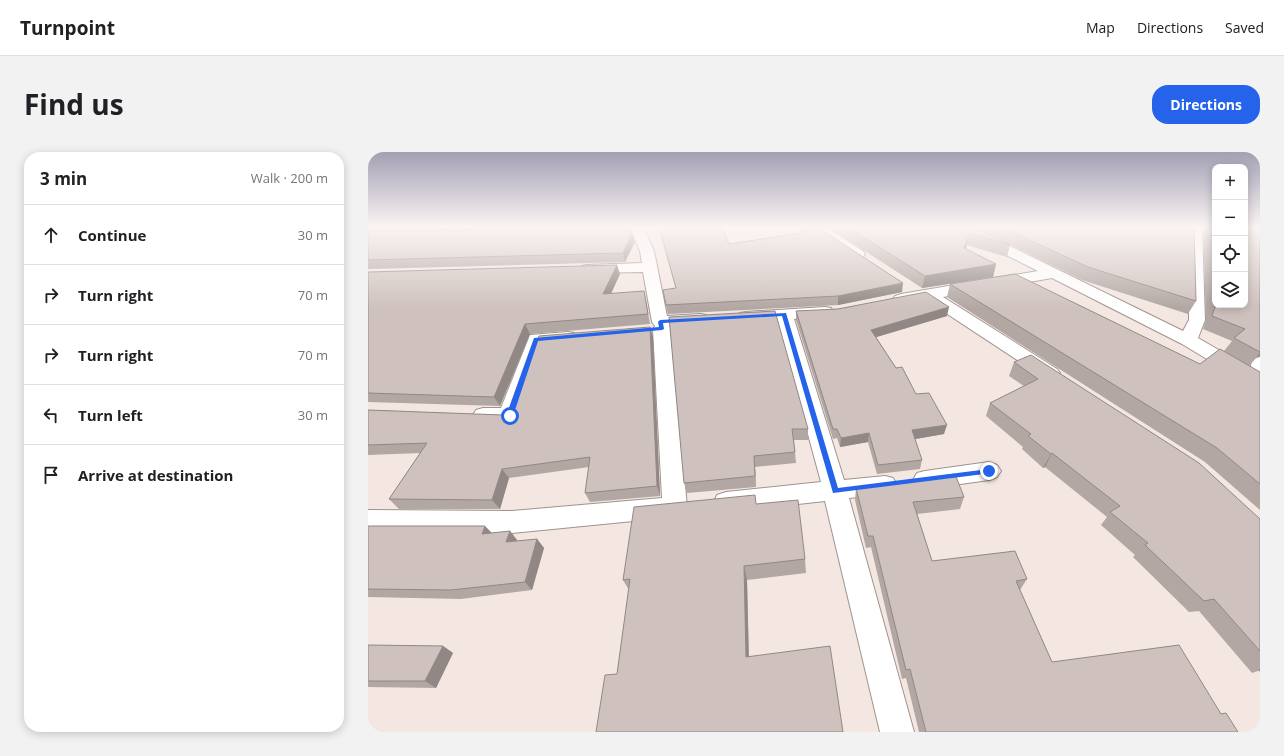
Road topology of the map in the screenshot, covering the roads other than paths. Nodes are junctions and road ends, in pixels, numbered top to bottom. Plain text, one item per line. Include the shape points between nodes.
1 (648, 254) edge
2 (858, 254) edge
3 (1017, 254) edge
4 (1197, 254) edge
5 (869, 261) edge
6 (650, 267) junction
7 (572, 269) edge
8 (1055, 273) junction
9 (900, 283) edge
10 (924, 295) junction
11 (890, 302) edge
12 (838, 311) edge
13 (784, 314) junction
14 (656, 327) junction
15 (583, 335) edge
16 (1188, 340) junction
17 (1259, 375) edge
18 (1062, 382) edge
19 (462, 414) edge
20 (989, 471) dead end
21 (835, 491) junction
22 (693, 505) junction
23 (368, 521) edge
24 (897, 732) edge

1 - 6 street
2 - 5 street
3 - 8 street
4 - 16 street via 1198,320
6 - 7 street
6 - 14 street
8 - 10 street
8 - 16 street
9 - 10 street
10 - 11 street
10 - 18 street
12 - 13 street
13 - 14 street via 722,318
13 - 21 street
14 - 22 street
15 - 19 street via 536,339 510,416
16 - 17 street
20 - 21 street
21 - 22 street
21 - 24 street
22 - 23 street via 512,522

